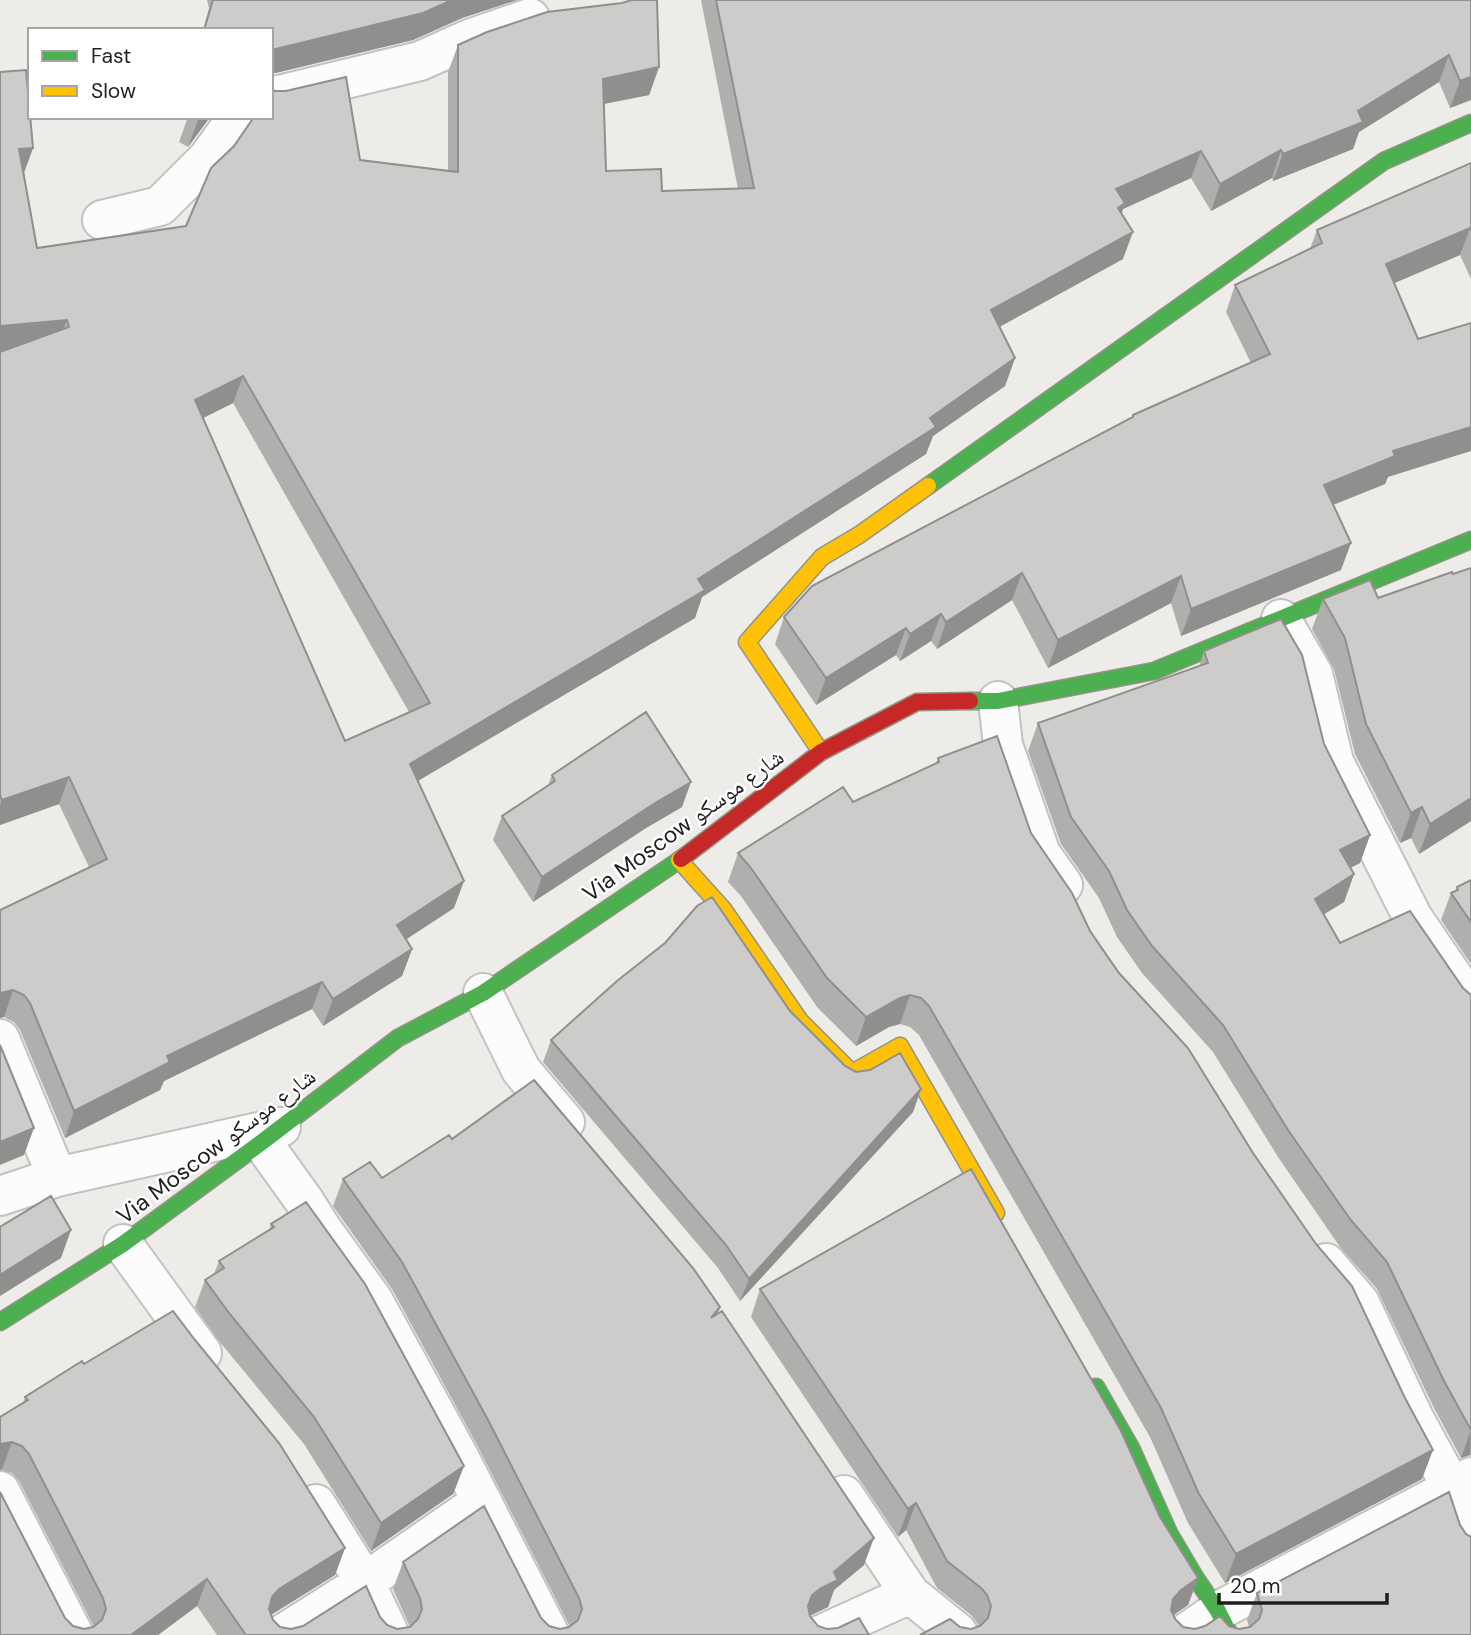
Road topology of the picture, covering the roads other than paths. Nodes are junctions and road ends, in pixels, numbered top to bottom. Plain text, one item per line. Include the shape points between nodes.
1 (557, 14) edge
2 (273, 96) edge
3 (238, 119) edge
4 (1471, 123) edge
5 (102, 220) dead end
6 (1471, 540) edge
7 (1281, 619) junction
8 (998, 701) junction
9 (821, 752) junction
10 (679, 860) junction
11 (1081, 911) edge
12 (483, 993) junction
13 (1471, 1003) edge
14 (0, 1039) edge
15 (272, 1134) junction
16 (588, 1150) edge
17 (57, 1177) junction
18 (0, 1196) edge
19 (1002, 1223) edge
20 (1307, 1237) edge
21 (123, 1244) junction
22 (0, 1322) edge
23 (219, 1374) edge
24 (1090, 1377) edge
25 (825, 1467) edge
26 (302, 1480) edge
27 (1462, 1483) edge
28 (0, 1491) edge
29 (482, 1502) junction
30 (1471, 1546) edge
31 (365, 1582) junction
32 (910, 1594) junction
33 (1224, 1623) edge
34 (74, 1635) edge
35 (281, 1635) edge
36 (390, 1635) edge
37 (550, 1635) edge
38 (820, 1635) edge
39 (959, 1635) edge
40 (1183, 1635) edge

1 - 2 street via 531,18 383,72
3 - 5 street via 208,158 160,206
4 - 9 street via 1384,161 822,557 747,642
6 - 7 street, Via Moscow شارع موسكو
7 - 8 street, Via Moscow شارع موسكو via 1154,671
7 - 13 street via 1314,674 1334,762 1413,918
8 - 9 street, Via Moscow شارع موسكو via 917,702
8 - 11 street via 1003,745 1041,854
9 - 10 street, Via Moscow شارع موسكو
10 - 12 street, Via Moscow شارع موسكو
10 - 19 street via 723,909 800,1021 852,1073 900,1046
12 - 15 street, Via Moscow شارع موسكو via 398,1038
12 - 16 street via 521,1070
14 - 17 street
15 - 17 street
15 - 21 street, Via Moscow شارع موسكو
15 - 29 street via 305,1202 373,1300
17 - 18 street
20 - 27 street via 1360,1303 1415,1418
21 - 22 street, Via Moscow شارع موسكو
21 - 23 street
24 - 33 street via 1131,1448 1169,1533
25 - 32 street
26 - 31 street
27 - 30 street
27 - 33 street
28 - 34 street
29 - 31 street
29 - 37 street
31 - 35 street
31 - 36 street
32 - 38 street
32 - 39 street
33 - 40 street

